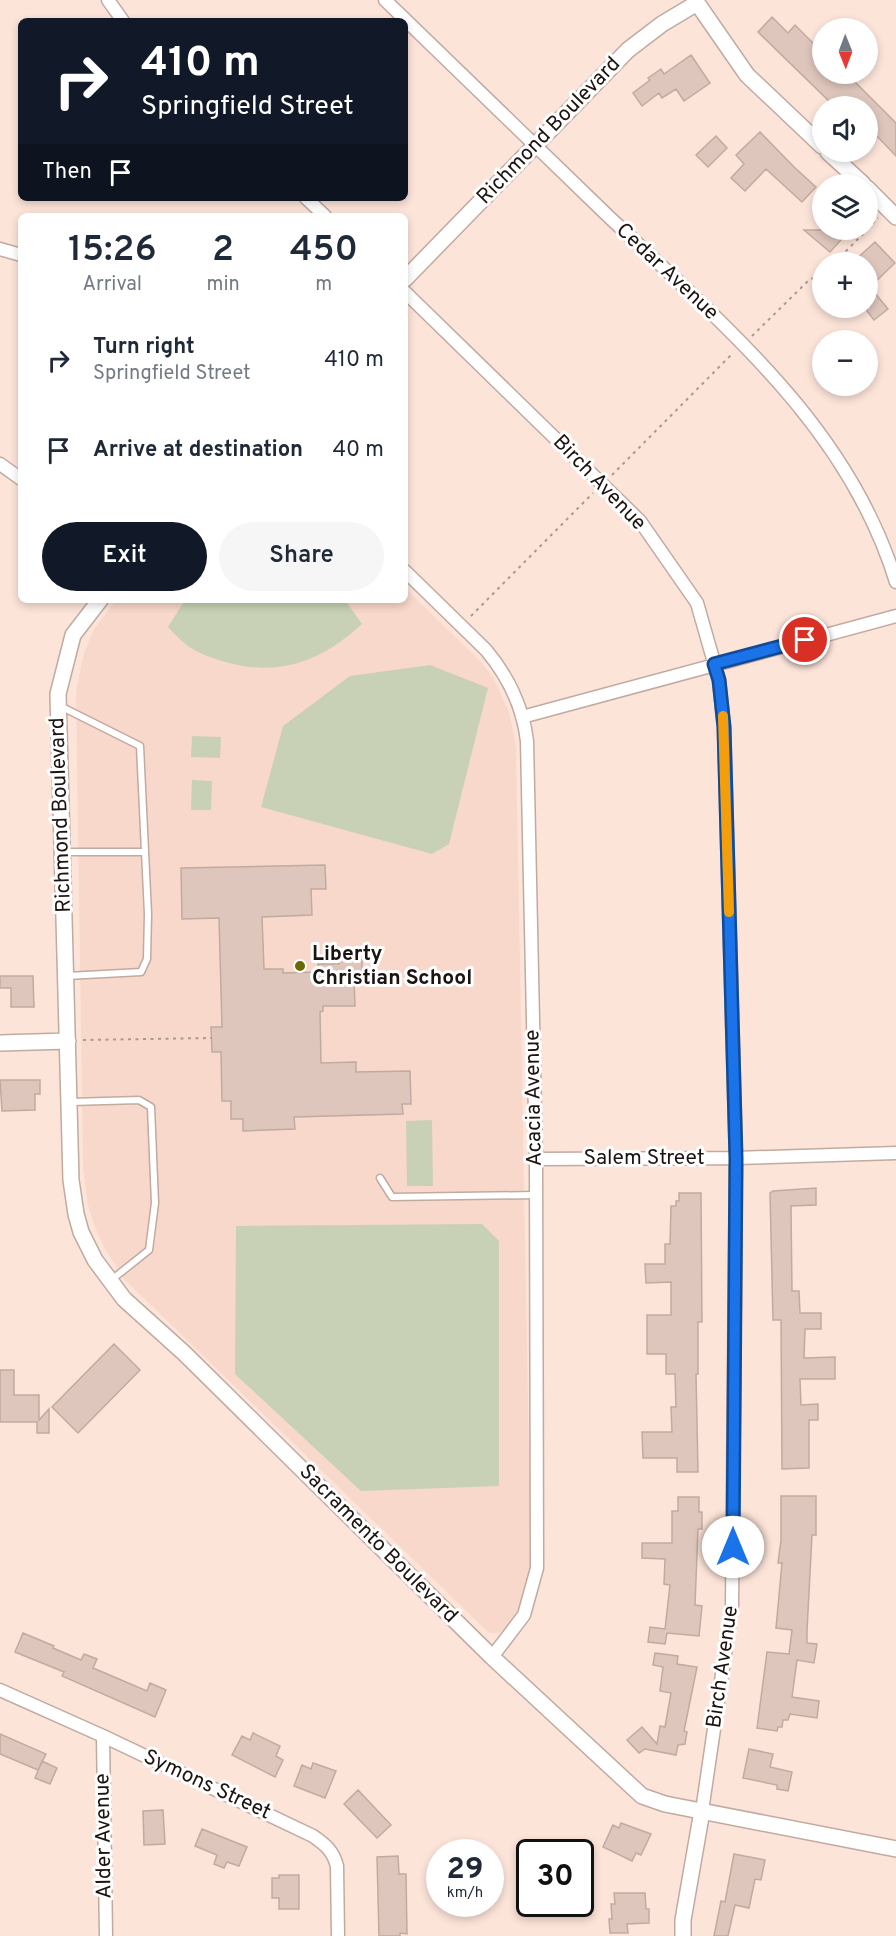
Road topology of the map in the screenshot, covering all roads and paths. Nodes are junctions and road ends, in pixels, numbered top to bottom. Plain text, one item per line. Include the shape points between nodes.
1 (108, 0) edge
2 (385, 0) edge
3 (700, 1) edge
4 (121, 18) edge
5 (403, 18) edge
6 (408, 23) edge
7 (812, 137) edge
8 (535, 147) junction
9 (839, 162) edge
10 (852, 174) edge
11 (878, 199) edge
12 (309, 201) edge
13 (322, 213) edge
14 (896, 217) edge
15 (856, 240) edge
16 (0, 249) edge
17 (845, 252) edge
18 (18, 254) edge
19 (408, 276) edge
20 (812, 278) edge
21 (408, 295) edge
22 (752, 336) dead end
23 (734, 352) dead end
24 (0, 464) edge
25 (612, 474) dead end
26 (18, 477) edge
27 (593, 492) dead end
28 (408, 574) edge
29 (896, 582) edge
30 (98, 603) edge
31 (471, 616) dead end
32 (896, 616) edge
33 (714, 664) junction
34 (58, 704) junction
35 (522, 717) junction
36 (62, 852) junction
37 (145, 852) junction
38 (66, 976) junction
39 (212, 1038) dead end
40 (68, 1041) junction
41 (0, 1043) edge
42 (69, 1102) junction
43 (896, 1153) edge
44 (736, 1158) junction
45 (536, 1159) junction
46 (380, 1178) dead end
47 (536, 1195) junction
48 (110, 1281) junction
49 (492, 1657) junction
50 (0, 1690) edge
51 (103, 1736) junction
52 (702, 1812) junction
53 (896, 1849) edge
54 (106, 1936) edge
55 (338, 1936) edge
56 (683, 1936) edge

1 - 4 street
2 - 5 street, Cedar Avenue
3 - 7 street via 747,75
3 - 8 street, Richmond Boulevard via 628,50
6 - 8 street, Cedar Avenue
8 - 19 street, Richmond Boulevard
8 - 29 street, Cedar Avenue via 782,384 859,493
9 - 10 street
11 - 14 street
12 - 13 street
15 - 17 path
16 - 18 street
20 - 22 path
21 - 33 street, Birch Avenue via 640,521 697,603
23 - 25 path
24 - 26 street
27 - 31 path
28 - 35 street, Acacia Avenue via 491,656 509,684
30 - 34 street, Richmond Boulevard via 73,635
32 - 33 street
33 - 35 street
33 - 44 street, Birch Avenue via 724,727
34 - 36 street, Richmond Boulevard
34 - 37 lane via 140,746
35 - 45 street, Acacia Avenue via 528,750
36 - 37 lane
36 - 38 street, Richmond Boulevard
37 - 38 lane via 147,959 141,972
38 - 40 street, Richmond Boulevard
39 - 40 path
40 - 41 street
40 - 42 street, Sacramento Boulevard
42 - 48 street, Sacramento Boulevard via 76,1214 95,1260
42 - 48 lane via 139,1100 151,1107 155,1203 149,1250
43 - 44 street, Salem Street
44 - 45 street, Salem Street
44 - 52 street, Birch Avenue via 732,1606
45 - 47 street, Acacia Avenue
46 - 47 lane via 392,1197
47 - 49 street, Acacia Avenue via 537,1569 524,1616
48 - 49 street, Sacramento Boulevard via 124,1299 184,1353
49 - 52 street, Sacramento Boulevard via 642,1796
50 - 51 street, Symons Street
51 - 54 street, Alder Avenue
51 - 55 street, Symons Street via 327,1845 337,1866
52 - 53 street, Sacramento Boulevard
52 - 56 street, Birch Avenue

